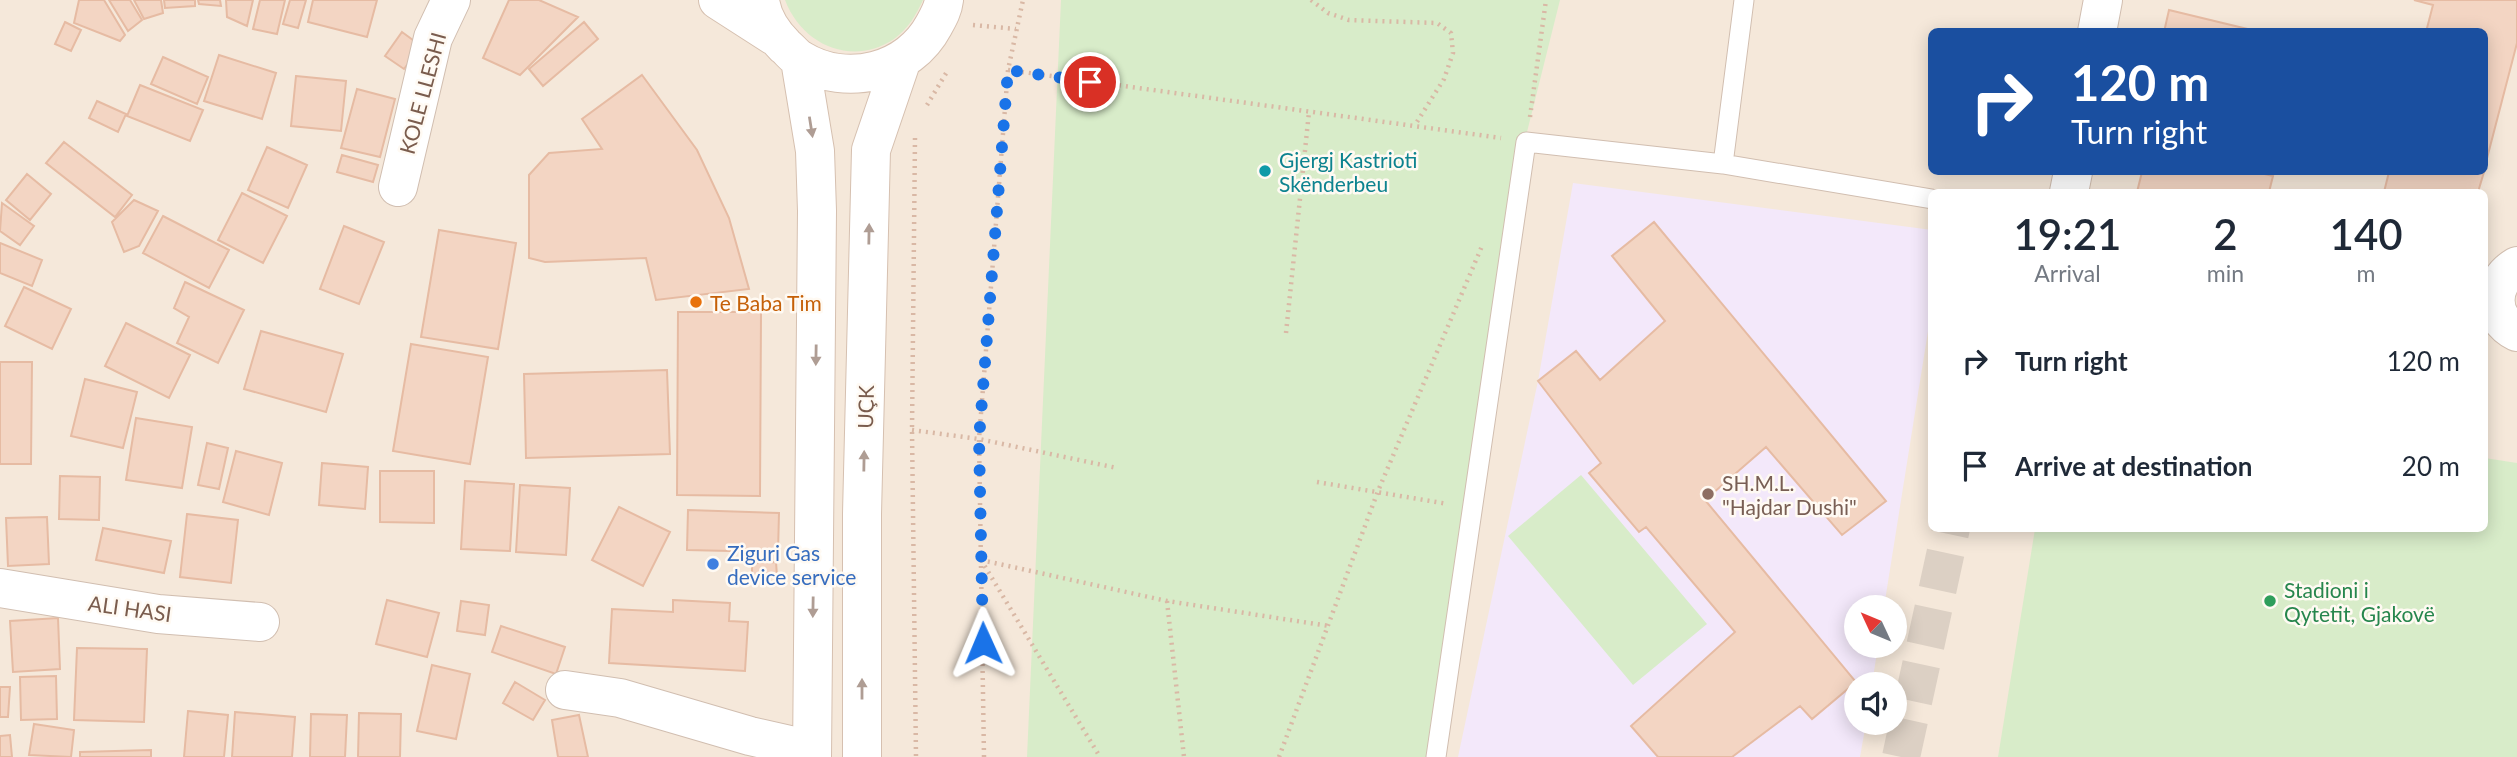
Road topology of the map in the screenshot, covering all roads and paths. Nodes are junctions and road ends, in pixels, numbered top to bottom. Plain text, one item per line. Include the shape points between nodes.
1 (451, 0) edge
2 (718, 0) edge
3 (760, 0) edge
4 (1023, 0) edge
5 (1311, 0) edge
6 (1546, 0) edge
7 (1744, 0) edge
8 (2103, 0) edge
9 (956, 12) edge
10 (2098, 28) edge
11 (1016, 29) junction
12 (787, 48) junction
13 (901, 62) junction
14 (951, 65) dead end
15 (1008, 70) junction
16 (924, 111) dead end
17 (1309, 112) junction
18 (1415, 125) junction
19 (915, 128) dead end
20 (1526, 142) junction
21 (1723, 164) junction
22 (398, 187) dead end
23 (1928, 198) edge
24 (1484, 242) dead end
25 (2517, 266) edge
26 (2501, 323) edge
27 (1286, 333) dead end
28 (912, 430) junction
29 (979, 439) junction
30 (1117, 468) dead end
31 (1317, 482) dead end
32 (1378, 491) junction
33 (1472, 508) junction
34 (981, 559) junction
35 (0, 588) edge
36 (1167, 601) junction
37 (260, 622) dead end
38 (1329, 626) junction
39 (565, 690) dead end
40 (812, 753) edge
41 (862, 757) edge
42 (916, 757) edge
43 (984, 757) edge
44 (1100, 757) edge
45 (1184, 757) edge
46 (1279, 757) edge
47 (1436, 757) edge

1 - 22 street, KOLE LLESHI via 432,38
2 - 12 street
3 - 12 street
4 - 11 path
5 - 18 path via 1328,13 1349,20 1437,23 1451,33 1453,53 1444,79
6 - 20 path
7 - 21 lane
8 - 10 street
9 - 11 path
9 - 13 street, UÇK via 943,7 927,39
11 - 15 path
12 - 13 street, UÇK via 832,73 867,74
12 -> 40 street via 814,151 817,211
41 -> 13 street, UÇK via 862,514 871,150
14 - 16 path
15 - 17 path
15 - 29 path
17 - 18 path
17 - 27 path
18 - 20 path
19 - 28 path
20 - 21 lane
20 - 33 lane
21 - 23 lane
24 - 32 path
25 - 26 street via 2498,283 2495,295
28 - 29 path
28 - 42 path
29 - 30 path
29 - 34 path
31 - 32 path
32 - 33 path
32 - 38 path
33 - 47 lane
34 - 36 path
34 - 43 path
34 - 44 path
35 - 37 street, ALI HASI via 159,614
36 - 38 path
36 - 45 path
38 - 46 path
39 - 40 street via 620,698

